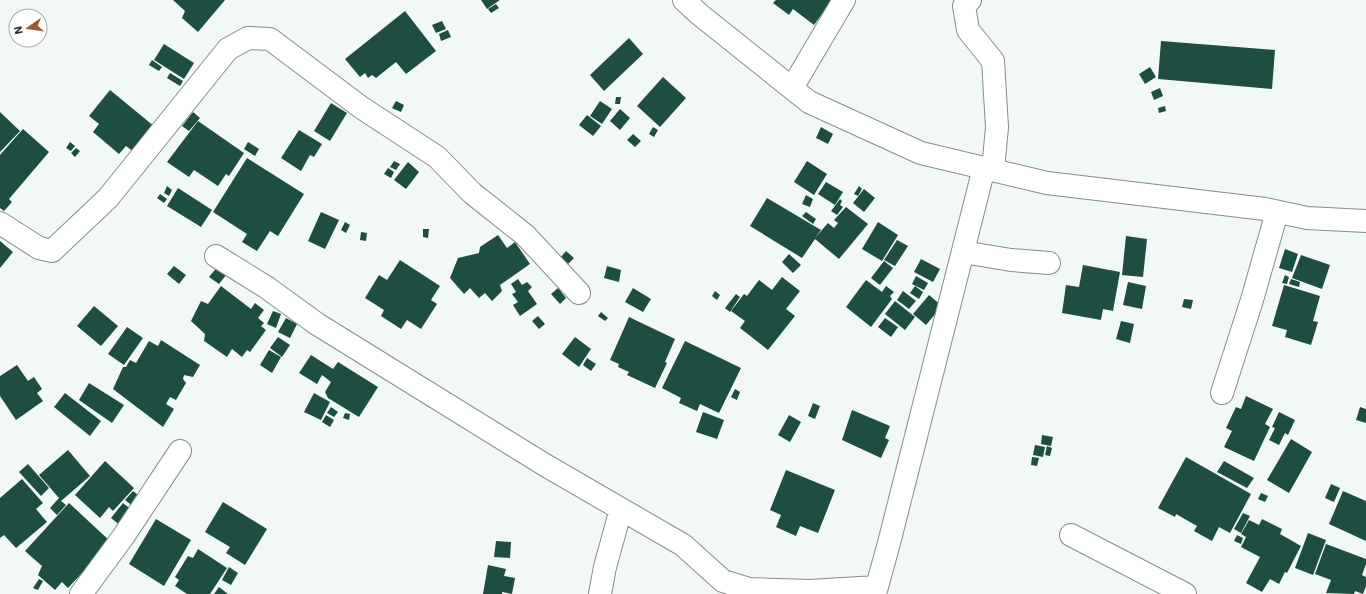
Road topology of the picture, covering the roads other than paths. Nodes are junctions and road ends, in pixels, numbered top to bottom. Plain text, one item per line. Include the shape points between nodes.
1 (684, 0) edge
2 (844, 0) edge
3 (970, 0) edge
4 (792, 88) junction
5 (988, 169) junction
6 (1277, 212) junction
7 (1366, 221) edge
8 (0, 223) edge
9 (963, 252) junction
10 (216, 256) dead end
11 (1049, 263) dead end
12 (579, 293) dead end
13 (1222, 394) dead end
14 (180, 451) dead end
15 (621, 509) junction
16 (1070, 535) dead end
17 (876, 591) edge
18 (82, 594) edge
19 (600, 594) edge
20 (1185, 594) edge

1 - 4 street
2 - 4 street
3 - 5 street via 964,6 968,30 993,61 997,127
4 - 5 street via 809,102 921,153
5 - 6 street via 1047,183
5 - 9 street
6 - 7 street via 1307,218
6 - 13 street
8 - 12 street via 39,248 52,250 108,198 228,49 248,38 270,39 362,108 437,157 472,192 525,235
9 - 11 street
9 - 17 street
10 - 15 street via 318,324 545,465
14 - 18 street
15 - 17 street via 683,545 723,581 749,589
15 - 19 street
16 - 20 street

